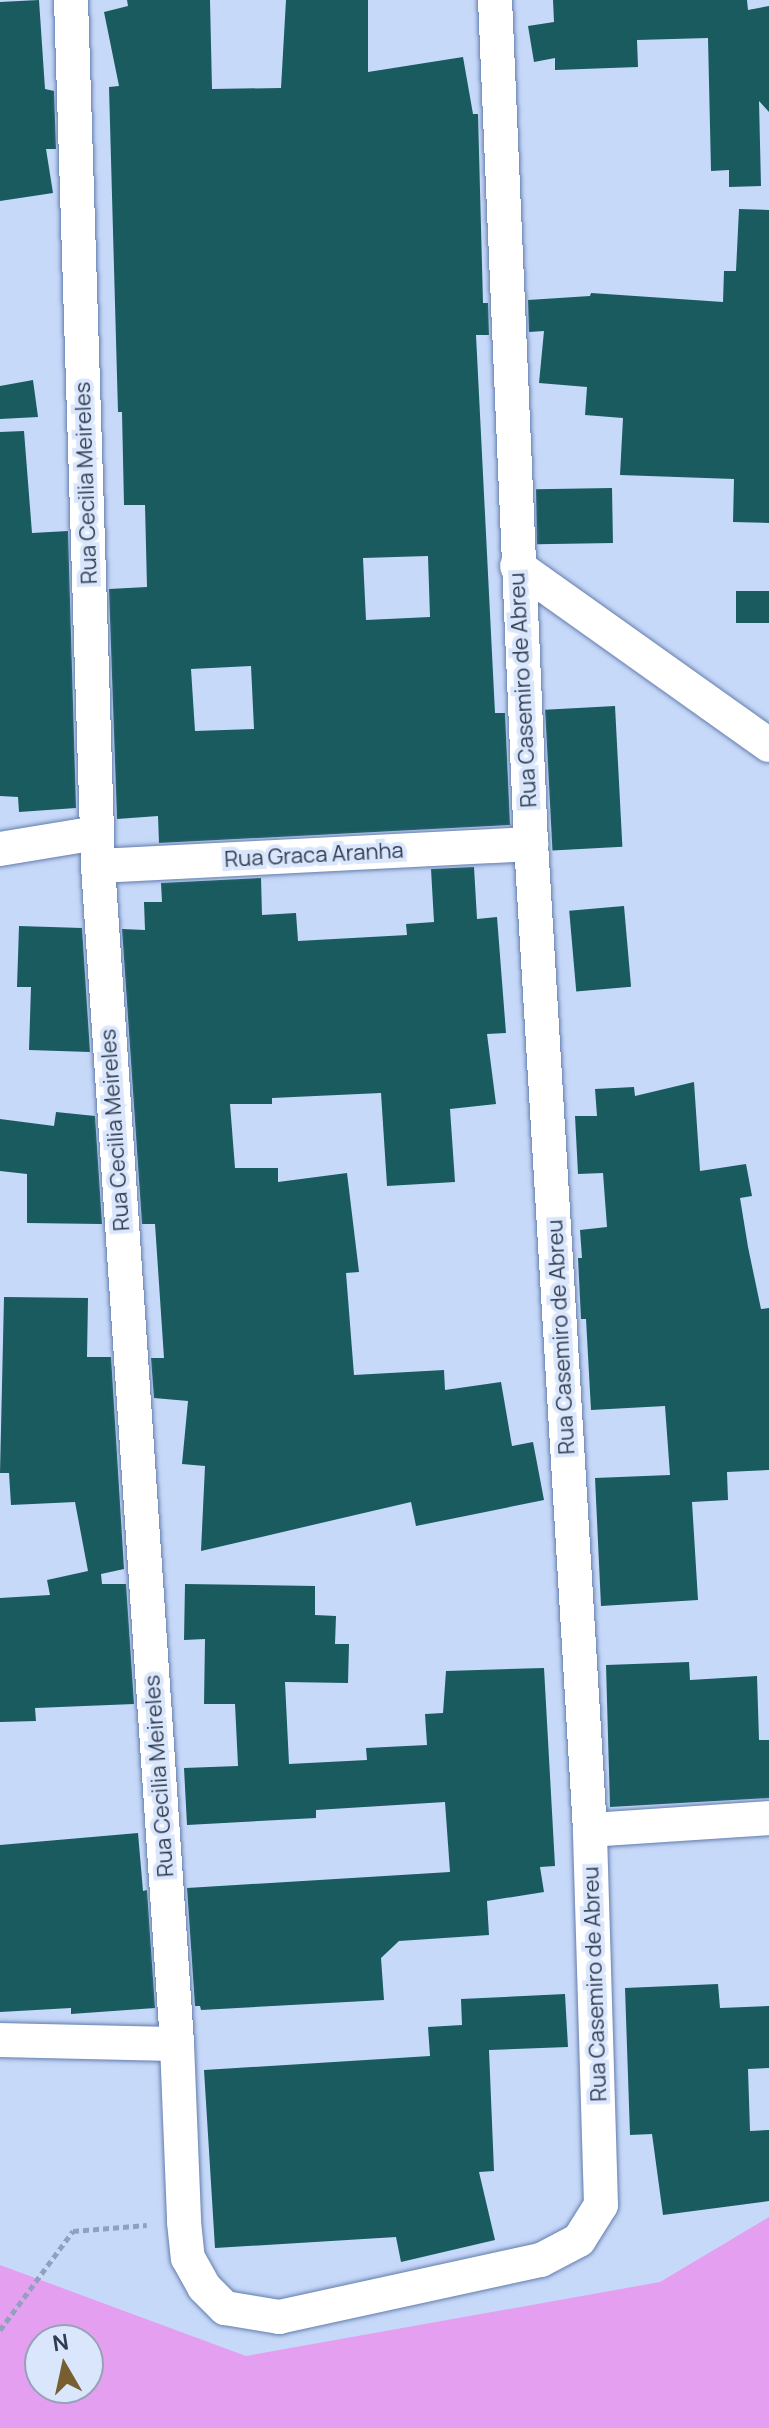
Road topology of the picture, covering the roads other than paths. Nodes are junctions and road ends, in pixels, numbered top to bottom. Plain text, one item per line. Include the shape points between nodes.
1 (71, 0) edge
2 (495, 0) edge
3 (517, 566) junction
4 (769, 745) edge
5 (531, 844) junction
6 (0, 849) edge
7 (98, 850) junction
8 (769, 1818) edge
9 (590, 1830) junction
10 (0, 2040) edge
11 (177, 2044) junction
12 (188, 2258) joint

1 - 7 street, Rua Cecilia Meireles
2 - 3 street, Rua Casemiro de Abreu
3 - 4 street
3 - 5 street, Rua Casemiro de Abreu
5 - 7 street, Rua Graca Aranha
5 - 9 street, Rua Casemiro de Abreu
6 - 7 street, Rua Graca Aranha
7 - 11 street, Rua Cecilia Meireles
8 - 9 street
9 - 12 street, Rua Casemiro de Abreu via 601,2205 579,2240 541,2260 279,2317 225,2308 204,2287
10 - 11 street
11 - 12 street, Rua Cecilia Meireles

